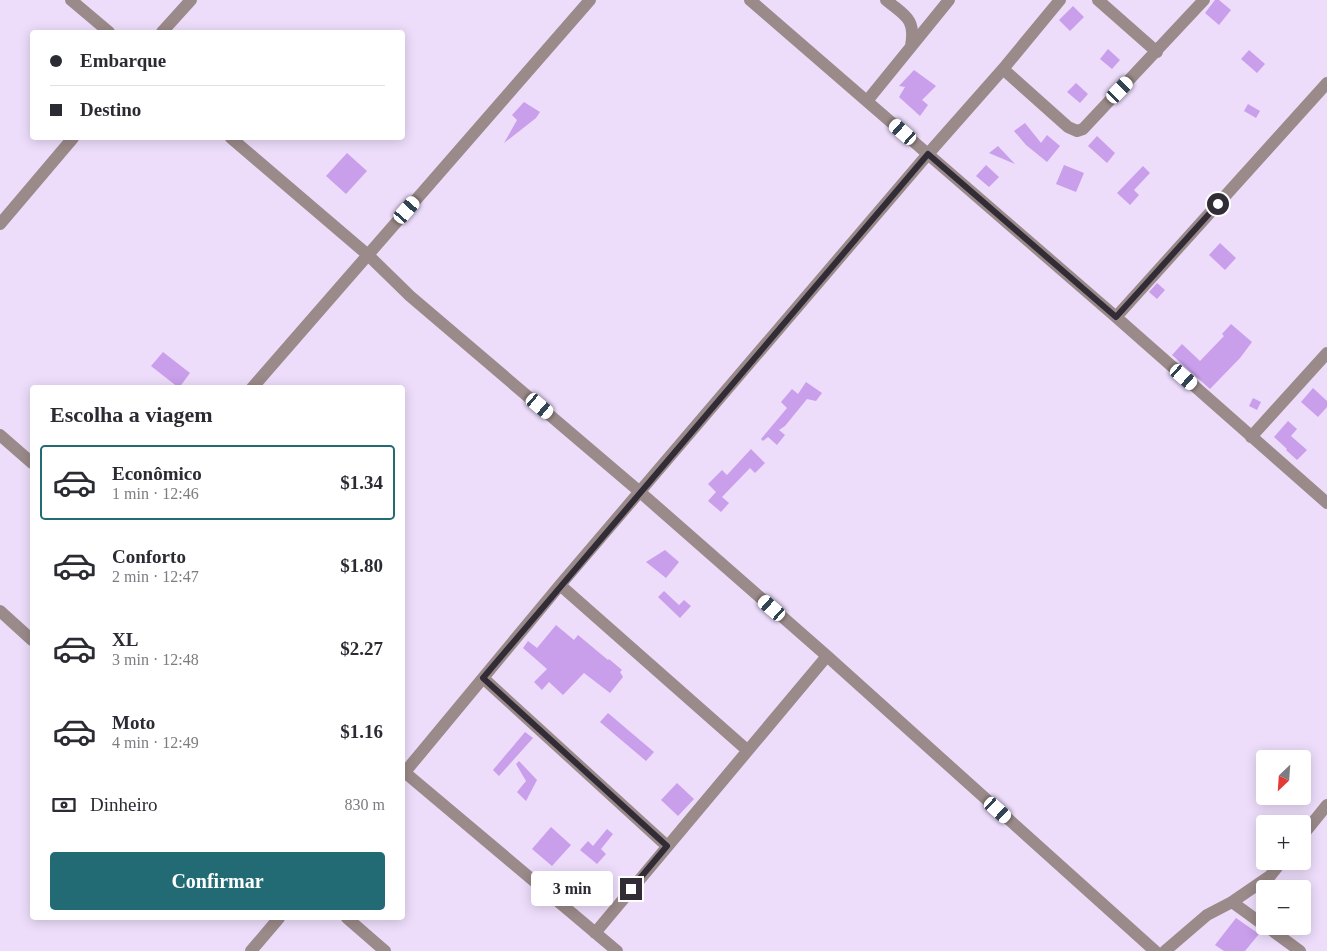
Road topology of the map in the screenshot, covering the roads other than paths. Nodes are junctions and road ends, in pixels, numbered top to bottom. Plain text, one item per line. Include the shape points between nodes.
1 (71, 0) edge
2 (191, 0) edge
3 (590, 0) edge
4 (750, 0) edge
5 (886, 0) edge
6 (950, 0) edge
7 (1060, 0) edge
8 (1098, 0) edge
9 (1204, 0) edge
10 (937, 16) junction
11 (910, 20) junction
12 (107, 30) edge
13 (164, 30) edge
14 (911, 46) junction
15 (1157, 52) junction
16 (1003, 69) junction
17 (1327, 83) edge
18 (866, 101) junction
19 (71, 140) edge
20 (233, 140) edge
21 (928, 154) junction
22 (0, 224) edge
23 (368, 256) junction
24 (1116, 317) junction
25 (1327, 352) edge
26 (255, 385) edge
27 (0, 435) edge
28 (1252, 437) junction
29 (30, 461) edge
30 (640, 492) junction
31 (1327, 503) edge
32 (560, 586) junction
33 (0, 611) edge
34 (30, 638) edge
35 (827, 656) junction
36 (483, 678) junction
37 (747, 750) junction
38 (405, 770) edge
39 (405, 772) edge
40 (1327, 805) edge
41 (1311, 825) edge
42 (667, 846) junction
43 (1275, 870) edge
44 (1232, 902) junction
45 (1256, 919) edge
46 (277, 920) edge
47 (349, 920) edge
48 (595, 933) junction
49 (1278, 935) edge
50 (251, 951) edge
51 (385, 951) edge
52 (617, 951) edge
53 (1155, 951) edge
54 (1165, 951) edge
55 (1300, 951) edge

1 - 12 street
2 - 13 street
3 - 23 street
4 - 18 street
5 - 11 street
6 - 10 street
7 - 16 street
8 - 15 street
9 - 15 street
10 - 11 street
10 - 14 street
11 - 14 street
14 - 18 street
15 - 16 street via 1083,129 1077,131 1068,127
16 - 21 street
17 - 24 street
18 - 21 street
19 - 22 street
20 - 23 street
21 - 24 street
21 - 30 street
23 - 26 street
23 - 30 street via 410,296
24 - 28 street
25 - 28 street
27 - 29 street
28 - 31 street
30 - 32 street
30 - 35 street
32 - 36 street
32 - 37 street
33 - 34 street
35 - 37 street
35 - 53 street
36 - 38 street
36 - 42 street
37 - 42 street
39 - 48 street
40 - 41 street
42 - 48 street
43 - 44 street
44 - 45 street
44 - 54 street via 1207,915
46 - 50 street
47 - 51 street
48 - 52 street
49 - 55 street

